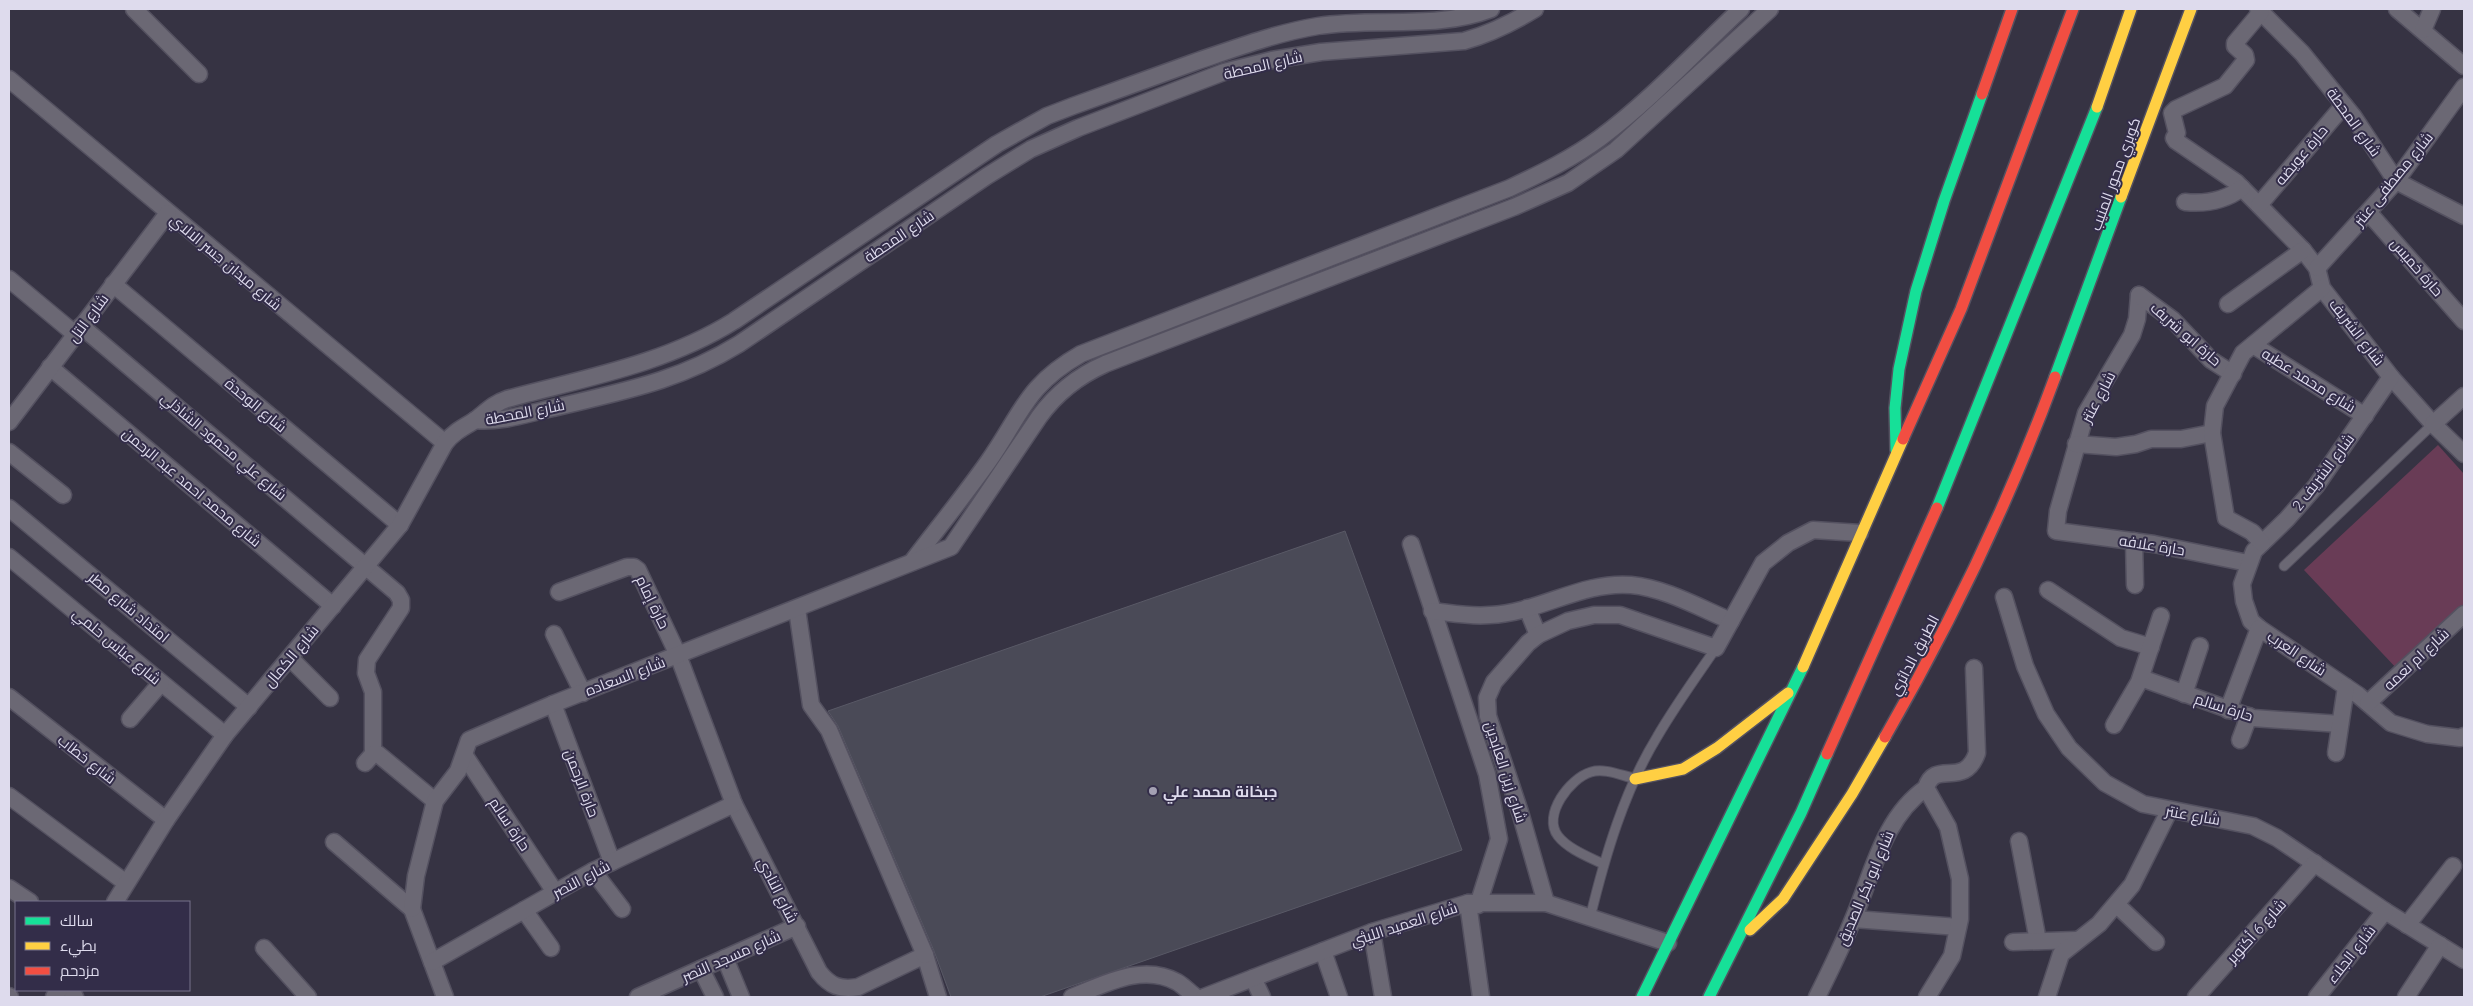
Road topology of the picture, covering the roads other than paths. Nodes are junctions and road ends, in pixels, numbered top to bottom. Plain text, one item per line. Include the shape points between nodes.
1 (134, 9) edge
2 (1491, 9) edge
3 (1535, 9) edge
4 (1741, 9) edge
5 (1770, 9) edge
6 (2012, 9) edge
7 (2073, 9) edge
8 (2131, 9) edge
9 (2191, 9) edge
10 (2397, 9) edge
11 (2432, 9) edge
12 (2260, 10) edge
13 (2422, 30) junction
14 (2464, 66) edge
15 (199, 74) dead end
16 (9, 79) edge
17 (2464, 87) edge
18 (2344, 105) junction
19 (2396, 181) junction
20 (2242, 188) junction
21 (2185, 202) dead end
22 (2259, 205) junction
23 (2369, 212) junction
24 (168, 213) junction
25 (2464, 216) edge
26 (2303, 250) junction
27 (2317, 268) junction
28 (9, 279) edge
29 (113, 284) junction
30 (2322, 288) junction
31 (2139, 294) joint
32 (2228, 304) dead end
33 (2464, 321) edge
34 (78, 330) junction
35 (2253, 344) junction
36 (2065, 349) joint
37 (50, 367) junction
38 (2233, 374) junction
39 (2392, 377) junction
40 (2464, 396) edge
41 (2365, 416) junction
42 (475, 420) junction
43 (9, 422) edge
44 (2433, 424) junction
45 (2212, 433) junction
46 (445, 443) junction
47 (2076, 444) junction
48 (9, 452) edge
49 (2464, 454) edge
50 (1896, 457) junction
51 (988, 461) junction
52 (1002, 471) junction
53 (63, 495) dead end
54 (9, 508) edge
55 (400, 525) junction
56 (2056, 531) joint
57 (1860, 533) junction
58 (2134, 541) junction
59 (2262, 543) junction
60 (1412, 544) dead end
61 (9, 556) edge
62 (2248, 563) junction
63 (911, 564) junction
64 (367, 565) junction
65 (2284, 566) dead end
66 (2135, 585) dead end
67 (2048, 590) dead end
68 (559, 592) dead end
69 (2004, 597) dead end
70 (333, 606) junction
71 (1527, 608) junction
72 (797, 609) junction
73 (1432, 611) junction
74 (2161, 616) dead end
75 (1731, 621) junction
76 (2461, 623) edge
77 (2259, 628) junction
78 (554, 634) dead end
79 (1538, 635) junction
80 (2200, 646) dead end
81 (2151, 647) junction
82 (1716, 648) junction
83 (678, 655) junction
84 (290, 658) junction
85 (1974, 668) dead end
86 (2141, 678) junction
87 (161, 683) junction
88 (1795, 687) junction
89 (2346, 687) junction
90 (583, 692) junction
91 (2184, 694) junction
92 (9, 697) edge
93 (330, 698) dead end
94 (2368, 703) junction
95 (553, 704) junction
96 (248, 707) junction
97 (2228, 710) junction
98 (2249, 716) junction
99 (130, 719) dead end
100 (2340, 724) junction
101 (2114, 725) dead end
102 (225, 735) junction
103 (2464, 736) edge
104 (2240, 740) dead end
105 (2336, 753) dead end
106 (465, 756) junction
107 (1635, 778) junction
108 (1926, 788) junction
109 (9, 796) edge
110 (436, 801) junction
111 (734, 804) junction
112 (2168, 811) junction
113 (166, 820) junction
114 (2019, 841) dead end
115 (334, 842) dead end
116 (612, 862) junction
117 (1604, 864) junction
118 (2316, 864) junction
119 (2453, 866) dead end
120 (593, 871) junction
121 (126, 883) junction
122 (9, 888) edge
123 (555, 892) junction
124 (28, 901) edge
125 (116, 901) edge
126 (1546, 903) junction
127 (1473, 904) junction
128 (2117, 905) junction
129 (412, 909) junction
130 (622, 909) dead end
131 (524, 910) junction
132 (2385, 911) junction
133 (1590, 918) junction
134 (1854, 919) junction
135 (2407, 925) junction
136 (796, 926) junction
137 (1958, 927) junction
138 (1372, 932) junction
139 (2076, 940) junction
140 (2014, 942) dead end
141 (2038, 942) junction
142 (2156, 942) dead end
143 (1668, 943) junction
144 (1736, 944) junction
145 (2440, 945) junction
146 (264, 948) dead end
147 (551, 948) dead end
148 (1323, 951) junction
149 (925, 955) junction
150 (725, 958) junction
151 (2464, 960) edge
152 (432, 962) junction
153 (701, 969) junction
154 (1252, 978) junction
155 (642, 996) edge
156 (307, 997) edge
157 (445, 997) edge
158 (715, 997) edge
159 (741, 997) edge
160 (938, 997) edge
161 (1072, 997) edge
162 (1196, 997) edge
163 (1204, 997) edge
164 (1262, 997) edge
165 (1339, 997) edge
166 (1383, 997) edge
167 (1481, 997) edge
168 (1642, 997) edge
169 (1709, 997) edge
170 (1817, 997) edge
171 (1927, 997) edge
172 (2047, 997) edge
173 (2196, 997) edge
174 (2317, 997) edge
175 (2406, 997) edge

1 - 15 street
2 - 42 street, شارع المحطة via 1441,20 1345,23 1295,30 1246,44 1047,116 997,144 734,321 693,345 647,362 497,402
3 - 42 street, شارع المحطة via 1507,26 1464,41 1321,52 1224,72 1078,128 1009,162 739,344 696,368 649,385 502,420
4 - 51 street via 1626,117 1585,148 1541,174 1090,350 1064,364 1048,376 1022,405
5 - 52 street via 1616,150 1568,183 1514,207 1090,371 1049,403
6 - 50 highway via 1916,291 1899,369 1895,408
7 - 50 highway via 1961,309
8 - 144 highway, الطريق الدائري via 2096,109 1953,471 1802,813
9 - 36 highway, كوبري محور المنيب
10 - 13 street
11 - 13 street
12 - 18 street, شارع المحطة via 2302,53
12 - 20 street, شارع الشريف via 2235,43 2246,60 2225,86 2176,109 2171,116 2177,133 2176,142
13 - 14 street
16 - 24 street, شارع ميدان جسر الالاي
17 - 19 street, شارع مصطفى عنتر
18 - 19 street, شارع المحطة
18 - 22 street, حارة عويضه
19 - 23 street, شارع مصطفى عنتر
19 - 25 street, شارع المحطة
20 - 21 street via 2231,196
20 - 22 street, شارع الشريف
22 - 26 street, شارع الشريف
23 - 27 street, شارع مصطفى عنتر
23 - 33 street, حارة خميس
24 - 29 street, شارع التل
24 - 46 street, شارع ميدان جسر الالاي
26 - 27 street, شارع الشريف
26 - 32 street
27 - 30 street, شارع الشريف
28 - 34 street, شارع علي محمود الشاذلي
29 - 34 street, شارع التل
29 - 55 street, شارع الوحدة
30 - 35 street
30 - 39 street, شارع الشريف
31 - 38 street, حارة ابو شريف via 2173,320 2211,360
31 - 47 street, شارع عنتر via 2132,335 2086,413
34 - 37 street, شارع التل
34 - 64 street, شارع علي محمود الشاذلي
35 - 38 street via 2243,353
35 - 41 street, شارع محمد عطيه
36 - 144 highway, الطريق الدائري via 2030,445 1990,538 1916,685 1852,794 1783,899
37 - 43 street, شارع التل
37 - 70 street, شارع محمد احمد عبد الرحمن
38 - 45 street via 2215,406
39 - 41 street, شارع الشريف 2
39 - 44 street, شارع الشريف
40 - 44 street
41 - 59 street, شارع الشريف 2 via 2316,486
42 - 46 street, شارع الكمال via 453,433
44 - 49 street, شارع الشريف
44 - 65 lane
45 - 47 street via 2181,439 2151,439 2116,447
45 - 59 street via 2226,518 2252,532
46 - 55 street, شارع الكمال
47 - 56 street, شارع عنتر via 2058,511
48 - 53 street
50 - 57 highway
51 - 52 street
51 - 63 street
52 - 63 street, شارع السعاده via 951,547
54 - 96 street, امتداد شارع مطر
55 - 64 street, شارع الكمال
56 - 58 street, حارة علافه
57 - 75 street via 1813,530 1788,543 1764,563
57 - 88 highway
58 - 62 street, حارة علافه
58 - 66 street
59 - 62 street, شارع الشريف 2
60 - 73 street, شارع زين العابدين
61 - 87 street, شارع عباس حلمي
62 - 77 street, شارع العرب via 2242,584 2244,601 2251,621
63 - 72 street, شارع السعاده
64 - 70 street, شارع الكمال
64 - 110 street, شارع علي محمود الشاذلي via 401,600 401,608 367,660 366,673 374,692 369,758 383,756
67 - 81 street via 2121,638
68 - 83 street, حارة إمام via 634,567
69 - 112 street, شارع عنتر via 2026,666 2046,714 2070,748 2111,787 2144,804
70 - 84 street, شارع الكمال
71 - 73 street via 1490,616
71 - 75 street via 1575,591 1632,585 1659,591
71 - 79 street
72 - 83 street, شارع السعاده
72 - 149 street via 811,704 829,730
73 - 127 street, شارع زين العابدين via 1487,774 1499,839
74 - 81 street
75 - 82 street
76 - 94 street, شارع ام نعمه
77 - 89 street, شارع العرب
77 - 97 street
78 - 90 street
79 - 82 street, شارع زين العابدين via 1568,621 1620,614
79 - 126 street, شارع زين العابدين via 1494,682 1487,703 1488,716
80 - 91 street
81 - 86 street
82 - 107 lane via 1656,738
83 - 90 street, شارع السعاده
83 - 111 street, شارع النادي
84 - 93 street
84 - 96 street, شارع الكمال
85 - 108 street, شارع ابو بكر الصديق via 1977,754 1966,771 1934,775
86 - 91 street, حارة سالم
86 - 101 street
87 - 99 street
87 - 102 street, شارع عباس حلمي
88 - 107 highway via 1717,748 1683,769
88 - 143 highway
89 - 94 street, شارع العرب
89 - 100 street
90 - 95 street, شارع السعاده
91 - 97 street, حارة سالم
92 - 113 street, شارع خطاب
94 - 103 street, شارع العرب via 2391,723 2427,734
95 - 106 street, شارع السعاده via 469,740
95 - 116 street, حارة الرحمن
96 - 102 street, شارع الكمال
97 - 98 street, حارة سالم
98 - 100 street, حارة سالم
98 - 104 street
100 - 105 street
102 - 113 street, شارع الكمال
106 - 110 street, شارع السعاده
106 - 123 street, حارة سالم
107 - 117 lane
107 - 117 lane via 1593,771 1580,776 1552,815 1558,837
108 - 134 street, شارع ابو بكر الصديق via 1904,806 1892,822
108 - 137 street via 1948,827 1958,870
109 - 121 street
110 - 129 street, شارع السعاده via 416,876
111 - 116 street, شارع النصر
111 - 136 street, شارع النادي
112 - 118 street, شارع عنتر via 2253,826
112 - 128 street via 2132,886
113 - 121 street, شارع الكمال
114 - 141 street
115 - 129 street
116 - 120 street, شارع النصر
117 - 133 lane
118 - 132 street, شارع عنتر
118 - 173 street, شارع 6 أكتوبر
119 - 135 street
120 - 123 street, شارع النصر
120 - 130 street
121 - 125 street, شارع الكمال
122 - 124 street
123 - 131 street, شارع النصر
126 - 127 street, شارع العميد الليثي
126 - 133 street, شارع العميد الليثي
127 - 138 street, شارع العميد الليثي
127 - 167 street, شارع زين العابدين
128 - 139 street via 2099,924
128 - 142 street
129 - 152 street
131 - 147 street
131 - 152 street, شارع النصر
132 - 135 street, شارع عنتر
132 - 174 street, شارع الجلاء
133 - 143 street, شارع العميد الليثي
134 - 137 street
134 - 170 street, شارع ابو بكر الصديق
135 - 145 street, شارع عنتر
136 - 149 street, شارع النادي via 819,972 836,987 858,987
136 - 150 street, شارع مسجد النصر
137 - 171 street via 1952,956
138 - 148 street, شارع العميد الليثي
138 - 166 street
139 - 141 street
139 - 172 street via 2062,954
140 - 141 street
143 - 168 highway
144 - 169 highway, الطريق الدائري
145 - 151 street, شارع عنتر
145 - 175 street
146 - 156 street
148 - 154 street, شارع العميد الليثي
148 - 165 street
149 - 160 street
150 - 153 street, شارع مسجد النصر
150 - 159 street
152 - 157 street
153 - 155 street, شارع مسجد النصر
153 - 158 street
154 - 163 street, شارع العميد الليثي
154 - 164 street
161 - 162 street via 1124,977 1151,974 1177,982

